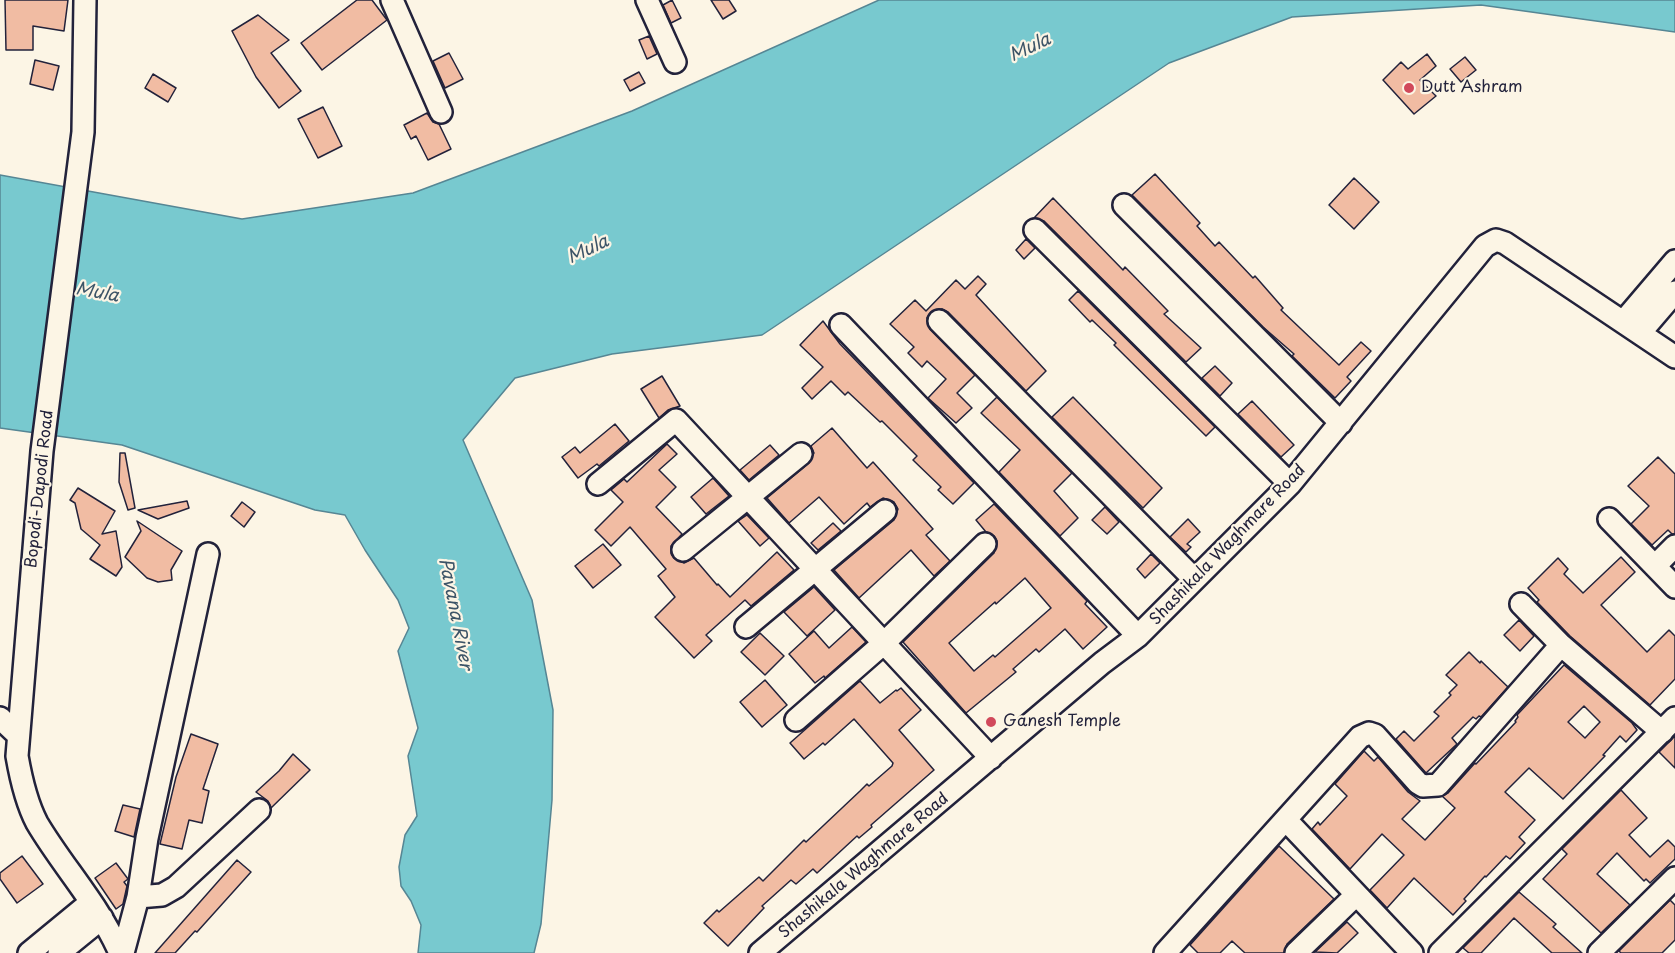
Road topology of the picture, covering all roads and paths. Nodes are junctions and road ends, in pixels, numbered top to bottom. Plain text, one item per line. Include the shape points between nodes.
1 (85, 0) edge
2 (392, 0) edge
3 (647, 0) edge
4 (675, 62) dead end
5 (441, 112) dead end
6 (1124, 205) dead end
7 (1035, 230) dead end
8 (1675, 261) edge
9 (1675, 292) edge
10 (1647, 310) junction
11 (939, 321) dead end
12 (841, 325) dead end
13 (1632, 327) junction
14 (1675, 357) edge
15 (1341, 423) junction
16 (801, 454) dead end
17 (598, 484) dead end
18 (1290, 484) junction
19 (748, 497) junction
20 (885, 511) dead end
21 (1609, 519) dead end
22 (985, 544) dead end
23 (1675, 546) edge
24 (683, 550) dead end
25 (208, 554) dead end
26 (1655, 566) junction
27 (815, 568) junction
28 (1194, 579) junction
29 (1675, 587) edge
30 (1521, 604) dead end
31 (746, 627) dead end
32 (1138, 636) junction
33 (884, 642) junction
34 (1562, 645) junction
35 (0, 718) edge
36 (796, 720) dead end
37 (1668, 725) edge
38 (18, 735) junction
39 (991, 759) junction
40 (259, 810) dead end
41 (1286, 820) junction
42 (1675, 878) edge
43 (1356, 895) junction
44 (138, 897) junction
45 (97, 910) junction
46 (28, 953) edge
47 (59, 953) edge
48 (121, 953) edge
49 (760, 953) edge
50 (1165, 953) edge
51 (1296, 953) edge
52 (1412, 953) edge
53 (1440, 953) edge
54 (1599, 953) edge

1 - 38 street, Bopodi-Dapodi Road via 82,132 42,451
2 - 5 street
3 - 4 street
6 - 15 street
7 - 18 street
8 - 10 street
9 - 10 street
10 - 13 street
11 - 28 street
12 - 32 street
13 - 14 street, Shashikala Waghmare Road
13 - 15 street, Shashikala Waghmare Road via 1496,240 1474,256
15 - 18 street, Shashikala Waghmare Road
16 - 19 street
17 - 19 street via 676,420
18 - 28 street, Shashikala Waghmare Road
19 - 24 street
19 - 27 street
20 - 27 street
21 - 26 street
22 - 33 street
23 - 26 street
25 - 44 street
26 - 29 street
27 - 31 street
27 - 33 street
28 - 32 street, Shashikala Waghmare Road
30 - 34 street
32 - 39 street, Shashikala Waghmare Road
33 - 36 street
33 - 39 street
34 - 37 street
34 - 41 street via 1438,785 1418,783 1375,735 1364,734
35 - 38 street
37 - 53 street
38 - 45 street, Bopodi-Dapodi Road via 17,756 37,822
39 - 49 street, Shashikala Waghmare Road
40 - 44 street via 176,887 162,895
41 - 43 street
41 - 50 street
42 - 54 street
43 - 51 street
43 - 52 street
44 - 48 street
45 - 46 street
45 - 47 street
45 - 48 street, Bopodi-Dapodi Road

